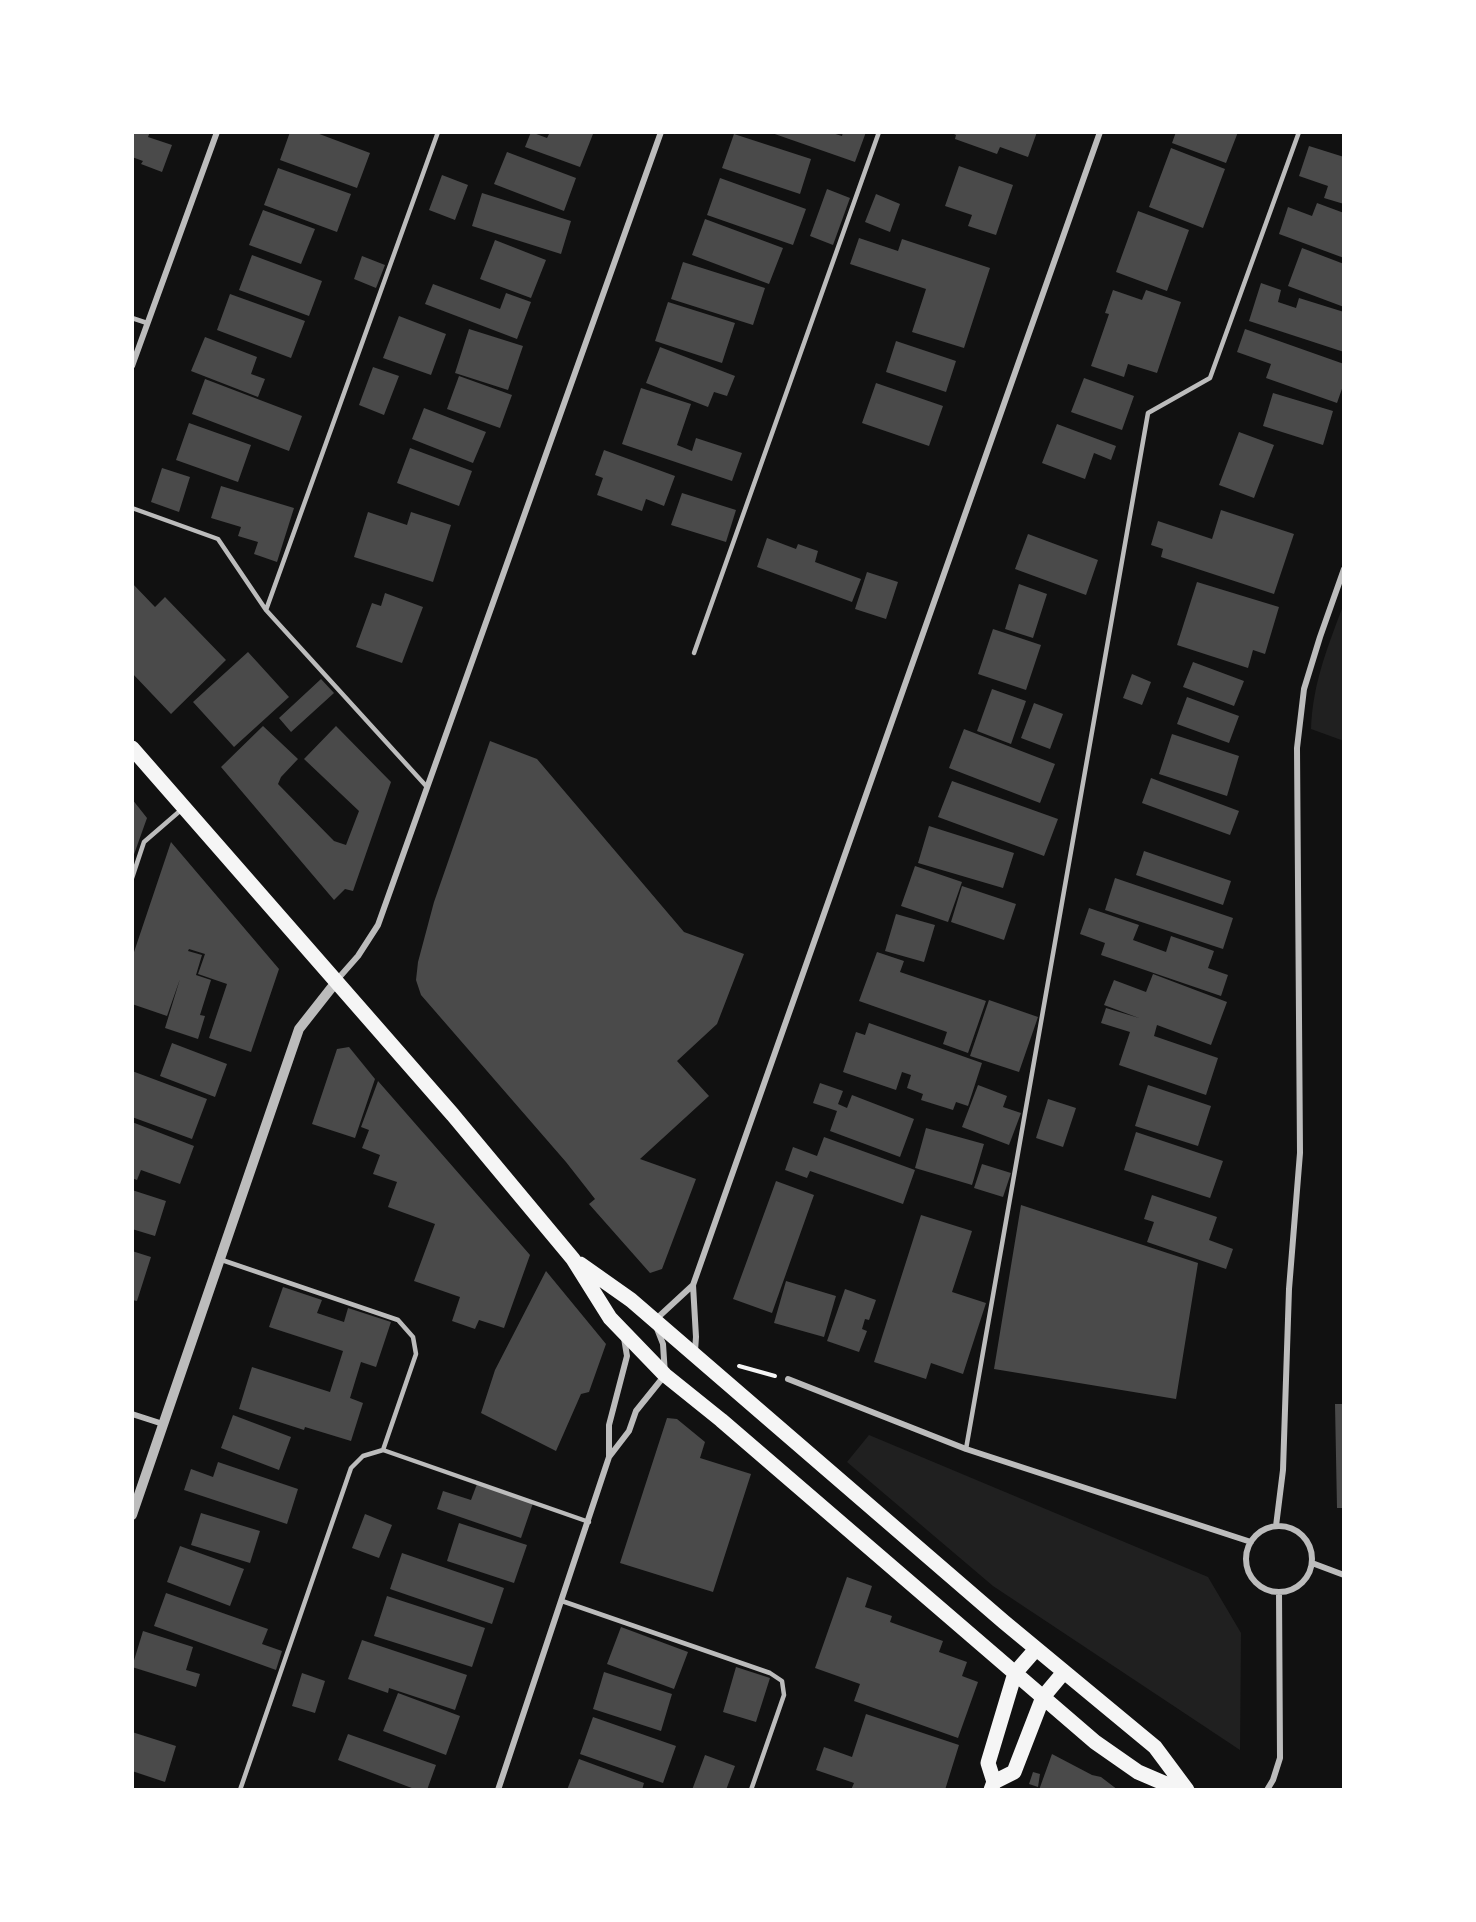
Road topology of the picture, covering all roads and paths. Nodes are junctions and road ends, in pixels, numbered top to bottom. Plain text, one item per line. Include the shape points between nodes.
1 (217, 132) edge
2 (438, 132) edge
3 (661, 132) edge
4 (879, 132) edge
5 (1100, 132) edge
6 (1299, 132) edge
7 (132, 318) edge
8 (147, 323) junction
9 (132, 366) edge
10 (132, 508) edge
11 (1344, 568) edge
12 (266, 610) junction
13 (694, 653) dead end
14 (132, 748) edge
15 (428, 787) junction
16 (184, 807) junction
17 (132, 878) edge
18 (336, 982) junction
19 (219, 1259) junction
20 (573, 1259) junction
21 (693, 1285) junction
22 (654, 1321) junction
23 (620, 1329) junction
24 (694, 1356) junction
25 (732, 1364) dead end
26 (665, 1375) junction
27 (788, 1379) joint
28 (132, 1414) edge
29 (163, 1424) junction
30 (966, 1449) junction
31 (383, 1450) junction
32 (609, 1457) junction
33 (132, 1515) edge
34 (589, 1522) junction
35 (1276, 1526) junction
36 (1251, 1542) junction
37 (1312, 1563) junction
38 (1344, 1575) edge
39 (1279, 1592) junction
40 (562, 1601) junction
41 (1036, 1649) junction
42 (1064, 1672) junction
43 (1016, 1673) junction
44 (1043, 1697) junction
45 (993, 1786) edge
46 (240, 1790) edge
47 (498, 1790) edge
48 (752, 1790) edge
49 (1180, 1790) edge
50 (1187, 1790) edge
51 (1268, 1790) edge

1 - 8 street
2 - 12 lane
3 - 15 street
4 - 13 lane
5 - 21 street
6 - 30 lane via 1210,378 1148,413
7 - 8 lane
8 - 9 street
10 - 12 lane via 218,539
11 - 35 street via 1304,689 1297,748 1300,1153 1289,1288 1283,1470
12 - 15 lane
14 - 16 main road
15 - 18 street via 378,925
16 - 17 lane via 144,842
16 - 18 main road
18 - 19 street via 299,1029
18 - 20 main road
19 - 29 street
19 - 31 lane via 398,1320 413,1337 416,1354
20 - 22 main road
20 - 23 main road
21 - 22 street
21 - 24 street
22 - 24 main road
22 - 26 street via 663,1344
23 - 26 main road
23 - 32 street via 627,1356 609,1425
24 - 41 main road
25 - 27 path
26 - 32 street via 636,1411 629,1431
26 - 43 main road
27 - 30 street
28 - 29 street
29 - 33 street
30 - 36 street
31 - 34 lane
31 - 46 lane via 363,1456 351,1468
32 - 34 street
34 - 40 street
35 - 36 street via 1261,1531
35 - 37 street via 1293,1529 1306,1539
36 - 39 street via 1246,1559 1253,1579
37 - 38 street
37 - 39 street via 1302,1583
39 - 51 street via 1280,1758
40 - 47 street
40 - 48 lane via 770,1673 782,1681 784,1695
41 - 42 main road
41 - 43 main road
42 - 44 main road
42 - 50 main road via 1155,1747
43 - 44 main road
43 - 45 main road via 988,1763
44 - 45 main road via 1014,1772
44 - 49 main road via 1095,1743 1138,1772

